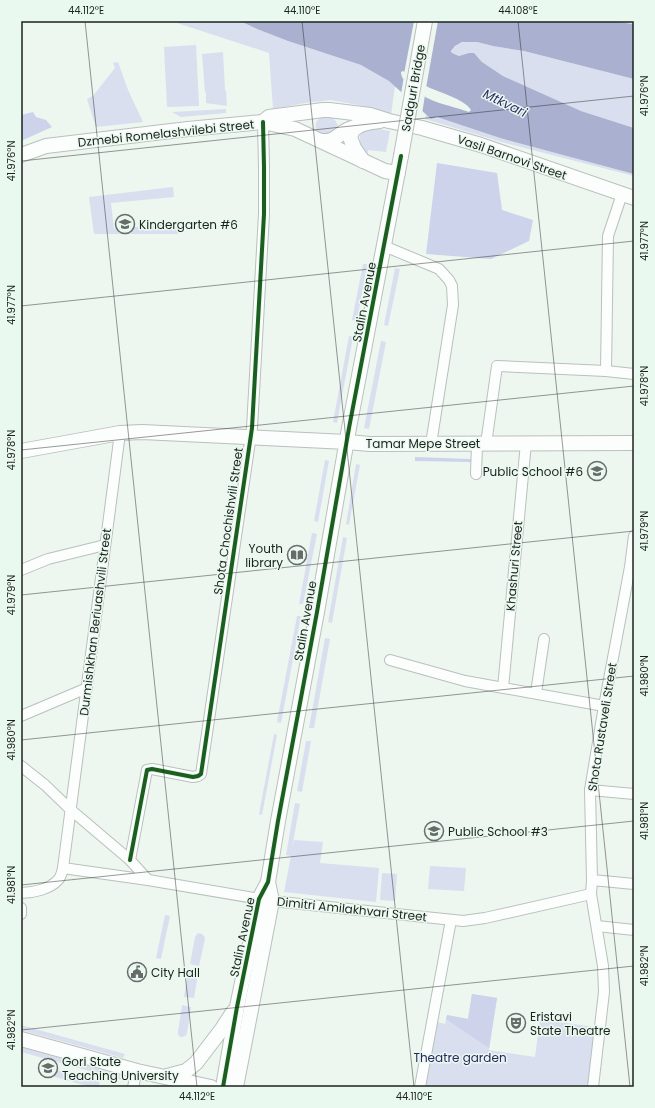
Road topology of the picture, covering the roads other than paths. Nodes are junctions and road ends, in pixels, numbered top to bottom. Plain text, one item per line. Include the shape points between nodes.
1 (425, 21) edge
2 (326, 110) junction
3 (389, 121) junction
4 (263, 122) junction
5 (345, 131) junction
6 (320, 140) junction
7 (21, 155) edge
8 (401, 156) joint
9 (364, 161) junction
10 (398, 173) junction
11 (628, 196) edge
12 (384, 246) junction
13 (606, 371) junction
14 (634, 374) edge
15 (120, 433) junction
16 (250, 438) junction
17 (347, 442) junction
18 (634, 443) edge
19 (431, 444) junction
20 (481, 444) junction
21 (526, 444) junction
22 (54, 445) junction
23 (21, 451) edge
24 (21, 461) edge
25 (476, 474) dead end
26 (634, 536) edge
27 (105, 545) junction
28 (21, 570) edge
29 (544, 639) dead end
30 (390, 660) dead end
31 (87, 688) junction
32 (503, 688) junction
33 (536, 693) junction
34 (604, 706) junction
35 (21, 716) edge
36 (21, 766) edge
37 (590, 790) junction
38 (634, 794) edge
39 (71, 810) junction
40 (130, 860) junction
41 (64, 868) junction
42 (148, 880) junction
43 (592, 880) junction
44 (634, 884) edge
45 (24, 893) edge
46 (591, 894) junction
47 (266, 900) junction
48 (21, 903) edge
49 (21, 908) edge
50 (21, 914) edge
51 (451, 920) junction
52 (597, 928) junction
53 (634, 930) edge
54 (237, 1007) junction
55 (21, 1039) edge
56 (137, 1071) junction
57 (163, 1077) junction
58 (133, 1087) edge
59 (211, 1087) edge
60 (223, 1087) edge
61 (236, 1087) edge
62 (420, 1087) edge
63 (593, 1087) edge

1 - 8 street, Sadguri Bridge, bridge
2 - 3 street, Vasil Barnovi Street via 370,115
2 - 4 street, Vasil Barnovi Street via 269,117
2 - 5 street via 334,111 338,115
2 - 6 street via 318,112 312,120 312,131
3 - 5 street, Vasil Barnovi Street via 368,122
3 - 11 street, Vasil Barnovi Street via 481,145
4 - 6 street, Dzmebi Romelashvilebi Street via 295,129
4 - 7 street, Dzmebi Romelashvilebi Street via 46,146
4 - 16 street, Shota Chochishvili Street via 263,245
5 - 6 street via 327,142
5 - 9 street
6 - 9 street, Dzmebi Romelashvilebi Street
8 - 10 street, Stalin Avenue
9 - 10 street, Dzmebi Romelashvilebi Street via 385,171
10 - 12 street, Stalin Avenue
11 - 13 street via 608,236
12 - 17 street, Stalin Avenue
12 - 19 street via 439,270 452,286 453,305
13 - 14 street
13 - 20 street via 497,366
15 - 16 street, Tamar Mepe Street
15 - 22 street, Tamar Mepe Street
15 - 27 street, Durmishkhan Beriuashvili Street
16 - 17 street, Tamar Mepe Street
16 - 40 street, Shota Chochishvili Street via 201,774 193,777 148,770
17 - 19 street, Tamar Mepe Street
17 - 47 street, Stalin Avenue
18 - 21 street, Tamar Mepe Street
19 - 20 street, Tamar Mepe Street
20 - 21 street, Tamar Mepe Street
20 - 25 street
21 - 32 street, Khashuri Street
22 - 23 street, Tamar Mepe Street
22 - 24 street
26 - 34 street, Shota Rustaveli Street
27 - 28 street via 48,559
27 - 31 street, Durmishkhan Beriuashvili Street
29 - 33 street
30 - 32 street via 465,681
31 - 35 street
31 - 39 street, Durmishkhan Beriuashvili Street
32 - 33 street
33 - 34 street
34 - 37 street, Shota Rustaveli Street
36 - 39 street
37 - 38 street
37 - 43 street, Shota Rustaveli Street
39 - 40 street
39 - 41 street, Durmishkhan Beriuashvili Street
40 - 42 street
41 - 42 street, Dimitri Amilakhvari Street
41 - 45 street via 56,882 46,888
42 - 47 street, Dimitri Amilakhvari Street
43 - 44 street
43 - 46 street, Shota Rustaveli Street
45 - 48 street
46 - 51 street, Dimitri Amilakhvari Street via 485,918
46 - 52 street, Shota Rustaveli Street
47 - 51 street, Dimitri Amilakhvari Street
47 - 54 street, Stalin Avenue
47 - 61 street, Stalin Avenue
49 - 50 street
51 - 62 street
52 - 53 street
52 - 63 street, Shota Rustaveli Street via 604,992
54 - 57 street via 196,1063 186,1071
54 - 60 street, Stalin Avenue
55 - 56 street
56 - 57 street
56 - 58 street
57 - 59 street

